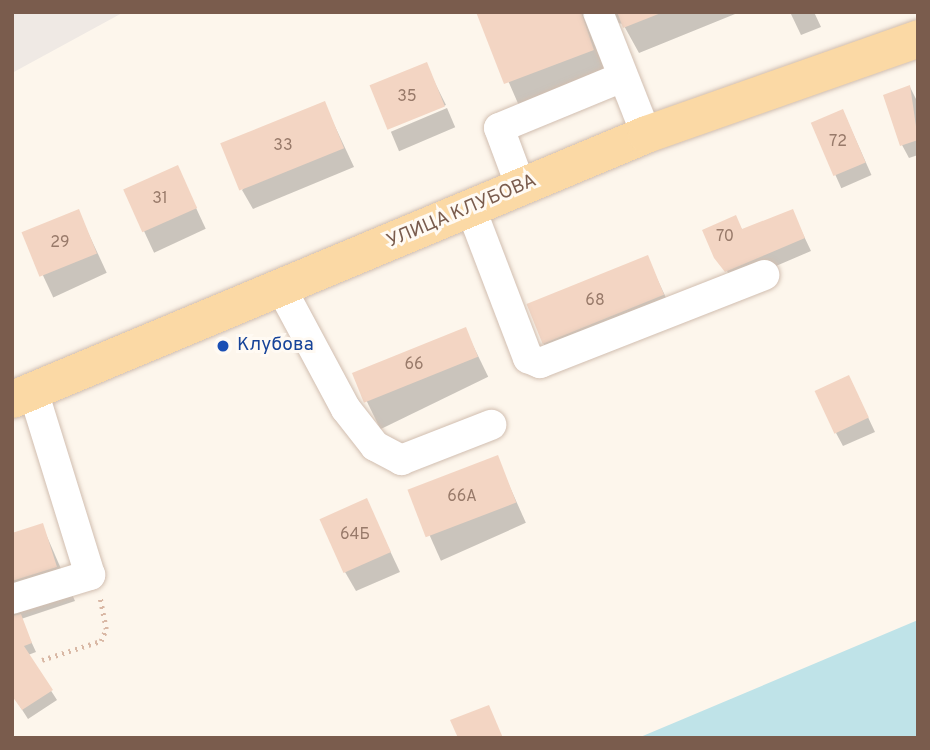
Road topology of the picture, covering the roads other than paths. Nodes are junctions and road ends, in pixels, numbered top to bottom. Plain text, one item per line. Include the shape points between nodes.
1 (598, 12) edge
2 (918, 37) edge
3 (623, 77) junction
4 (646, 134) junction
5 (521, 187) junction
6 (471, 209) junction
7 (764, 275) dead end
8 (281, 288) junction
9 (22, 395) edge
10 (491, 425) dead end
11 (12, 599) edge

1 - 3 lane
2 - 4 main road, УЛИЦА КЛУБОВА
3 - 4 lane
3 - 5 lane via 499,128
4 - 5 main road, УЛИЦА КЛУБОВА
5 - 6 main road, УЛИЦА КЛУБОВА
6 - 7 lane via 528,358 540,363
6 - 8 main road, УЛИЦА КЛУБОВА
8 - 9 main road, УЛИЦА КЛУБОВА
8 - 10 lane via 346,409 375,446 401,460
9 - 11 lane via 90,575

